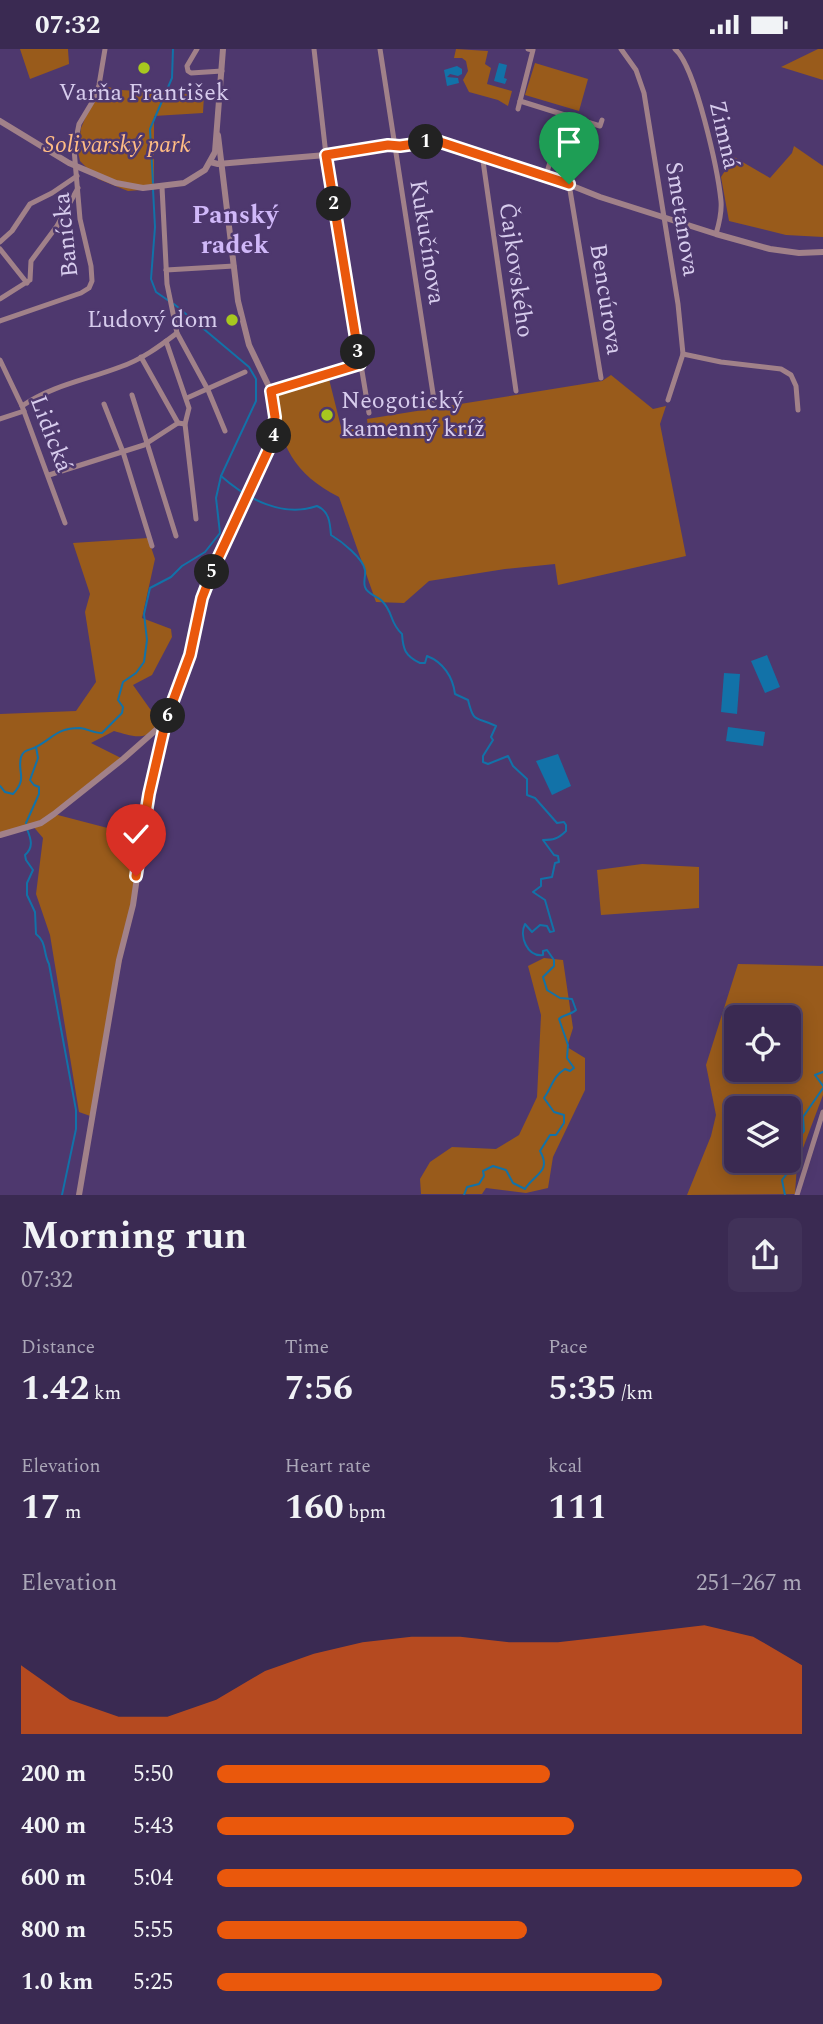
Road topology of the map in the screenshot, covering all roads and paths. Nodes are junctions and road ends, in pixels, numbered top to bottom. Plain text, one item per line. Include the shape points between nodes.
1 (105, 49) edge
2 (197, 49) edge
3 (223, 49) edge
4 (314, 49) edge
5 (380, 49) edge
6 (528, 49) edge
7 (621, 49) edge
8 (675, 49) edge
9 (222, 71) junction
10 (520, 101) junction
11 (518, 109) dead end
12 (565, 115) junction
13 (602, 120) dead end
14 (0, 121) edge
15 (218, 135) junction
16 (395, 145) junction
17 (482, 154) junction
18 (326, 155) junction
19 (211, 160) junction
20 (223, 162) junction
21 (76, 167) junction
22 (546, 175) junction
23 (77, 176) junction
24 (569, 184) junction
25 (78, 188) junction
26 (160, 188) junction
27 (663, 217) junction
28 (716, 234) junction
29 (0, 242) edge
30 (0, 249) edge
31 (823, 252) edge
32 (234, 266) junction
33 (166, 270) junction
34 (27, 283) junction
35 (0, 299) edge
36 (0, 321) edge
37 (177, 333) junction
38 (166, 341) junction
39 (683, 354) junction
40 (141, 357) junction
41 (0, 360) edge
42 (360, 364) junction
43 (245, 372) dead end
44 (601, 378) dead end
45 (208, 390) junction
46 (271, 391) junction
47 (516, 391) dead end
48 (132, 395) dead end
49 (187, 398) junction
50 (434, 400) dead end
51 (668, 400) dead end
52 (104, 404) dead end
53 (23, 408) junction
54 (798, 410) dead end
55 (369, 413) dead end
56 (0, 419) edge
57 (181, 424) junction
58 (225, 431) dead end
59 (147, 443) junction
60 (122, 453) junction
61 (49, 475) junction
62 (196, 519) dead end
63 (65, 523) dead end
64 (176, 536) dead end
65 (152, 546) dead end
66 (166, 720) junction
67 (0, 835) edge
68 (823, 1112) edge
69 (79, 1195) edge
70 (797, 1195) edge

1 - 21 street, Banícka via 94,99 79,124
2 - 9 street via 187,68 191,73
3 - 9 street
4 - 18 street
5 - 16 street, Kukučínova
6 - 10 street via 533,50
7 - 27 street, Smetanova via 636,70 644,93
8 - 28 street, Zimná via 693,81 715,171 722,204
9 - 15 street
10 - 11 street
10 - 12 street
12 - 13 street via 600,126
12 - 22 street
14 - 21 street
15 - 19 street
15 - 20 street
16 - 17 street via 437,141
16 - 18 street
16 - 50 street, Kukučínova
17 - 22 street
17 - 47 street, Čajkovského
18 - 20 street
18 - 42 street
19 - 20 street
19 - 26 street via 184,184
20 - 32 street
21 - 23 street, Banícka
21 - 26 street via 116,183
22 - 24 street
23 - 25 street, Banícka
23 - 29 street via 30,204
24 - 27 street
24 - 44 street, Bencúrova
25 - 34 street via 31,261
25 - 36 street, Banícka via 80,219 92,266 89,288
26 - 33 street
27 - 28 street
27 - 39 street, Smetanova
28 - 31 street via 770,249
30 - 34 street
32 - 33 street
32 - 46 street via 249,345
33 - 37 street
34 - 35 street
37 - 38 street
37 - 45 street
38 - 40 street
38 - 49 street
39 - 51 street, Smetanova
39 - 54 street via 781,369 796,386
40 - 53 street via 41,393
40 - 57 street
41 - 53 street, Lidická
42 - 46 street
42 - 55 street
43 - 45 street
45 - 49 street
45 - 58 street
46 - 66 street via 272,442 202,598 190,655
48 - 59 street
49 - 57 street via 189,408
52 - 60 street
53 - 56 street
53 - 61 street, Lidická
57 - 59 street
57 - 62 street
59 - 60 street
59 - 64 street
60 - 61 street
60 - 65 street
61 - 63 street, Lidická
66 - 67 street via 61,809 32,826
66 - 69 street
68 - 70 street

